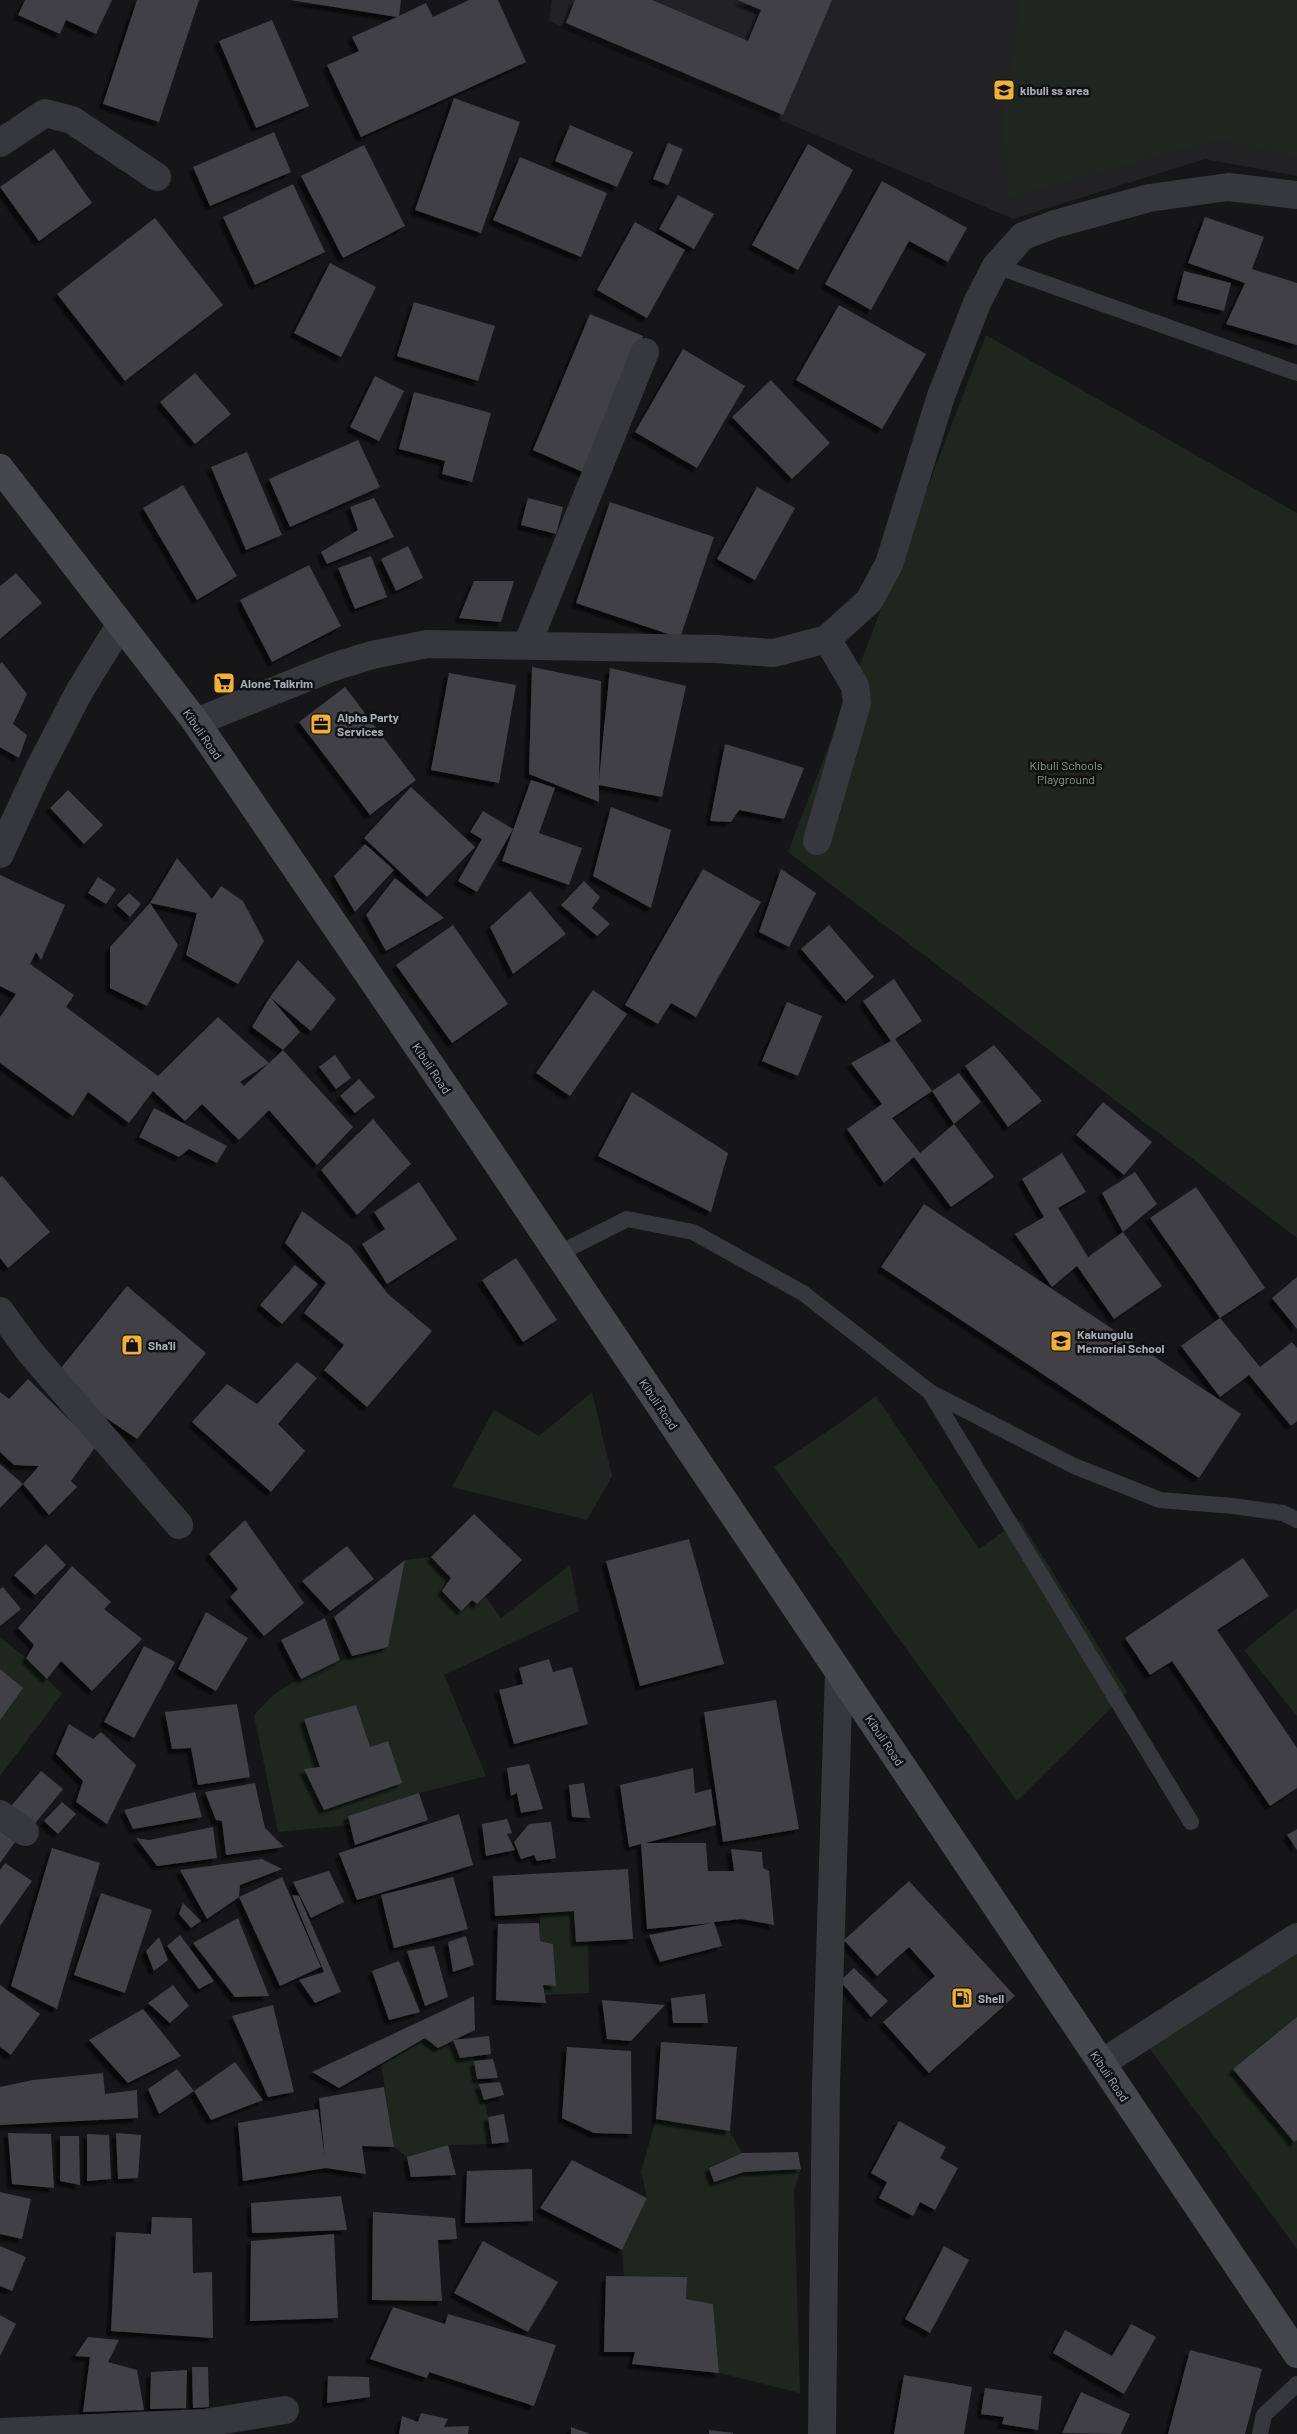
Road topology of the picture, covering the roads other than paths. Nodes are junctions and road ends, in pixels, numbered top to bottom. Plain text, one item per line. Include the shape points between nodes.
1 (0, 143) edge
2 (157, 177) dead end
3 (1297, 196) edge
4 (996, 266) junction
5 (645, 352) dead end
6 (1297, 373) edge
7 (0, 468) edge
8 (120, 624) junction
9 (827, 639) junction
10 (527, 645) junction
11 (196, 722) junction
12 (817, 841) dead end
13 (0, 854) edge
14 (558, 1254) junction
15 (0, 1311) edge
16 (930, 1392) junction
17 (1297, 1520) edge
18 (179, 1524) dead end
19 (839, 1672) junction
20 (0, 1814) edge
21 (1191, 1822) dead end
22 (25, 1832) dead end
23 (1297, 1937) edge
24 (1102, 2063) junction
25 (1297, 2354) edge
26 (1297, 2384) edge
27 (284, 2410) dead end
28 (0, 2432) edge
29 (822, 2434) edge
30 (1260, 2434) edge

1 - 2 street via 45,113 72,120
3 - 4 street via 1228,187 1149,198 1023,236
4 - 6 lane
4 - 9 street via 977,303 941,396 889,564 869,601
5 - 10 street
7 - 8 street, Kibuli Road
8 - 11 street, Kibuli Road
8 - 13 street via 79,692
9 - 10 street via 774,652
9 - 12 street via 855,686 857,703
10 - 11 street via 427,644 372,655 333,667
11 - 14 street, Kibuli Road
14 - 16 lane via 628,1219 693,1232 803,1293
14 - 19 street, Kibuli Road
15 - 18 street via 30,1352
16 - 17 lane via 1074,1466 1160,1500 1283,1513
16 - 21 lane
19 - 24 street, Kibuli Road
19 - 29 street via 826,2085
20 - 22 street
23 - 24 street
24 - 25 street, Kibuli Road
26 - 30 lane via 1264,2415
27 - 28 street via 205,2423

